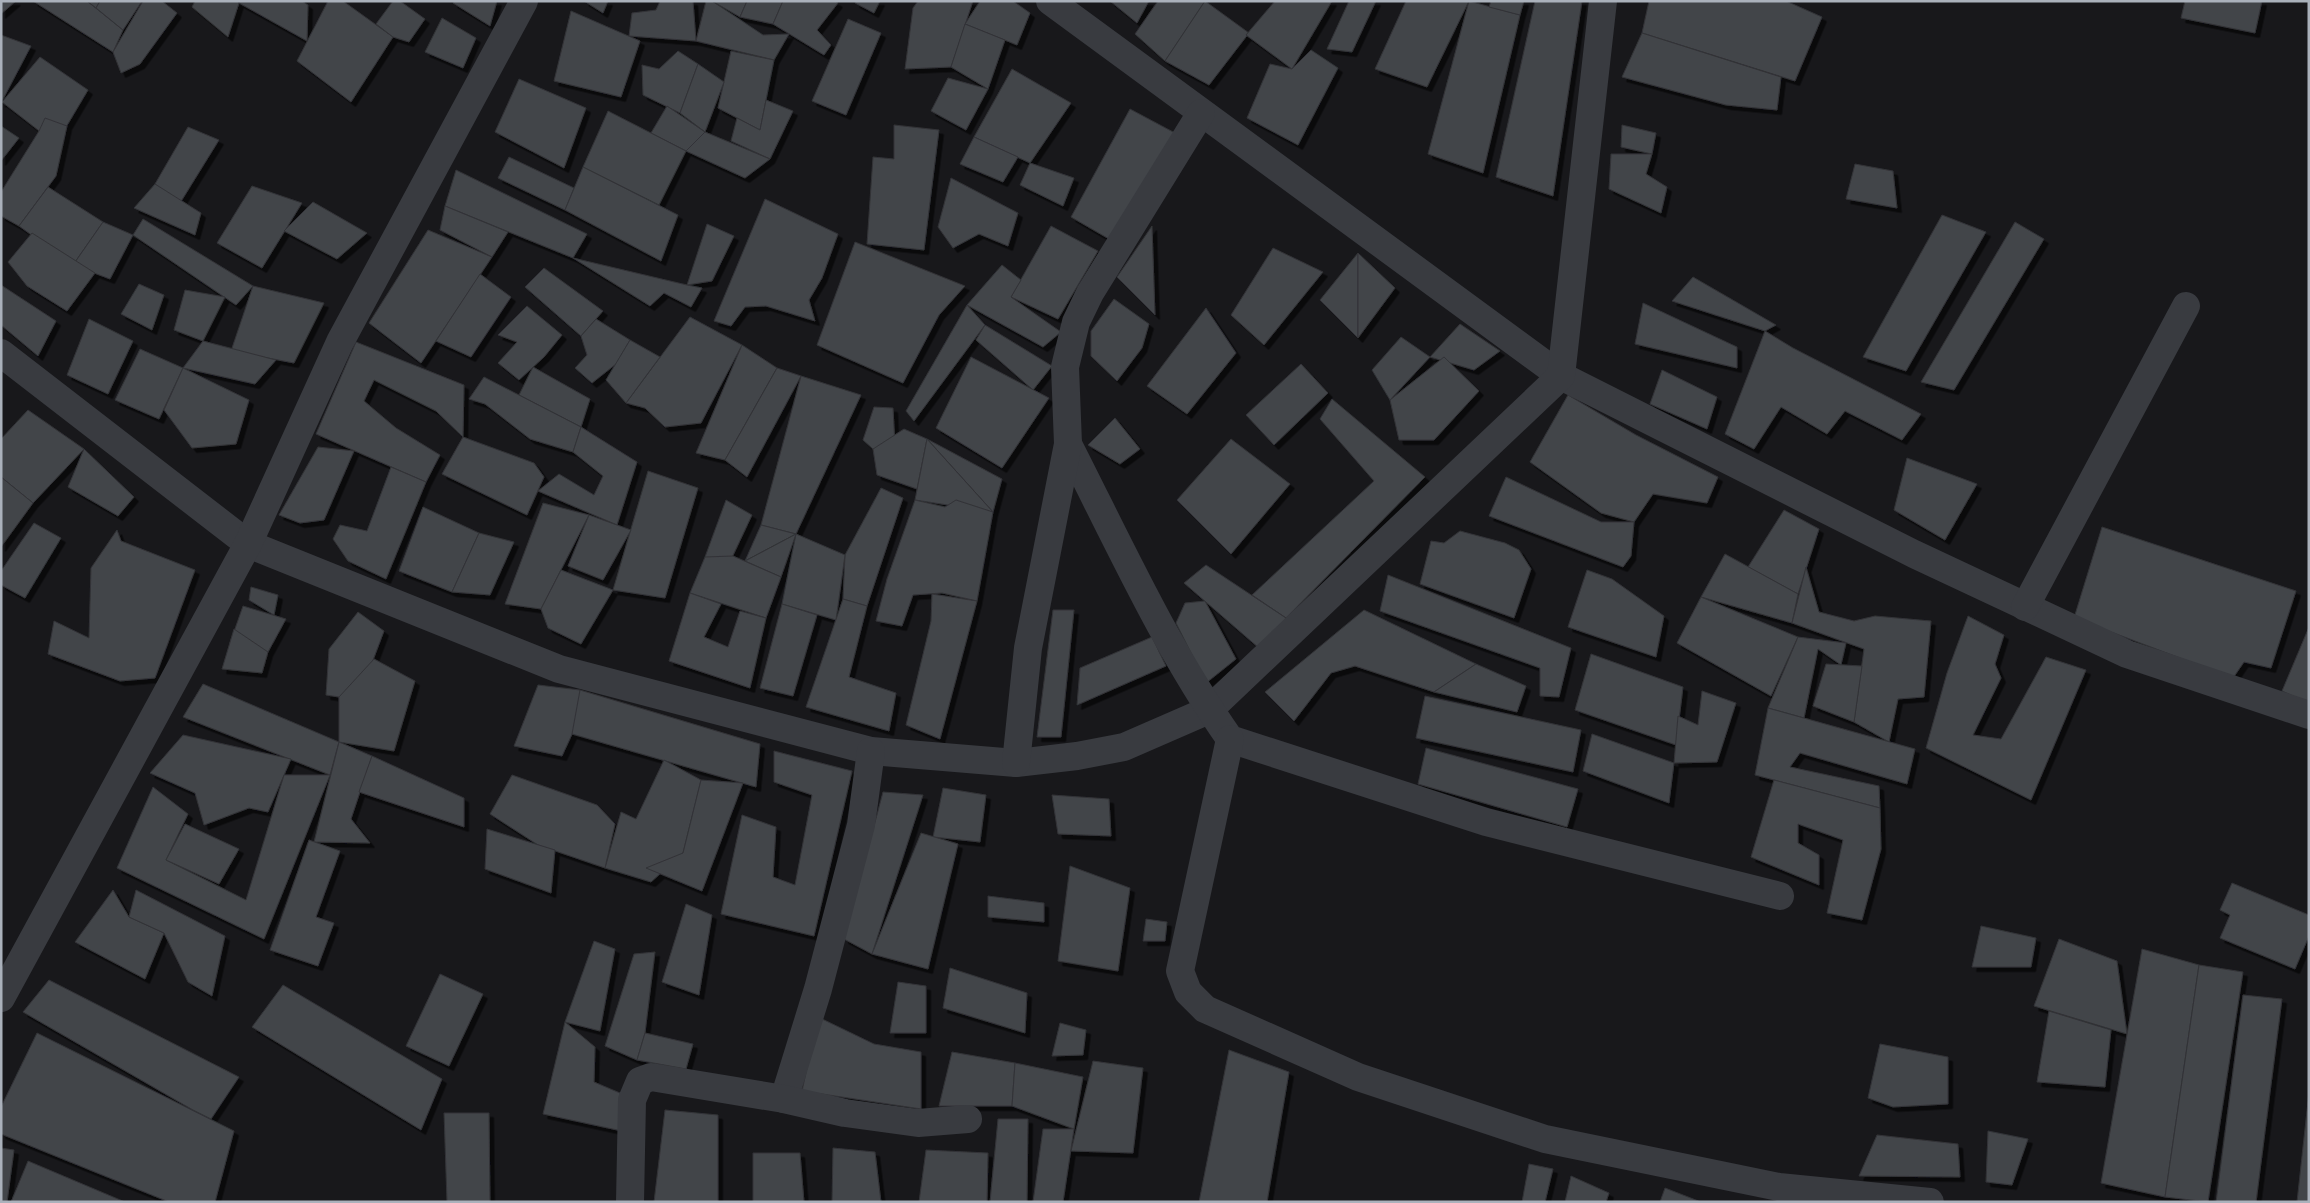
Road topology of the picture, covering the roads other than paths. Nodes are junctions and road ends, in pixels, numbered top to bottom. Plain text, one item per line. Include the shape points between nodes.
1 (524, 1) edge
2 (1050, 1) edge
3 (1603, 1) edge
4 (1201, 113) junction
5 (2186, 306) dead end
6 (1, 353) edge
7 (1561, 376) junction
8 (1068, 444) junction
9 (248, 544) junction
10 (2025, 606) junction
11 (1210, 710) junction
12 (2309, 716) edge
13 (1230, 740) junction
14 (871, 751) junction
15 (1016, 763) junction
16 (1780, 896) dead end
17 (1, 998) edge
18 (784, 1099) junction
19 (968, 1119) dead end
20 (630, 1202) edge
21 (1930, 1202) edge

1 - 9 street via 340,342
2 - 4 street
3 - 7 street
4 - 7 street
4 - 8 street via 1090,293 1076,322 1065,367
5 - 10 street
6 - 9 street
7 - 10 street via 1914,554
7 - 11 street
8 - 11 street via 1149,603
8 - 15 street via 1028,648
9 - 14 street via 559,669
9 - 17 street
10 - 12 street via 2127,654
11 - 13 street
11 - 15 street via 1124,747
13 - 16 street via 1486,822
13 - 21 street via 1180,971 1188,992 1205,1009 1358,1077 1545,1140 1779,1187
14 - 15 street
14 - 18 street via 861,825 818,989
18 - 19 street via 845,1113 918,1124
18 - 20 street via 651,1077 640,1081 632,1100

